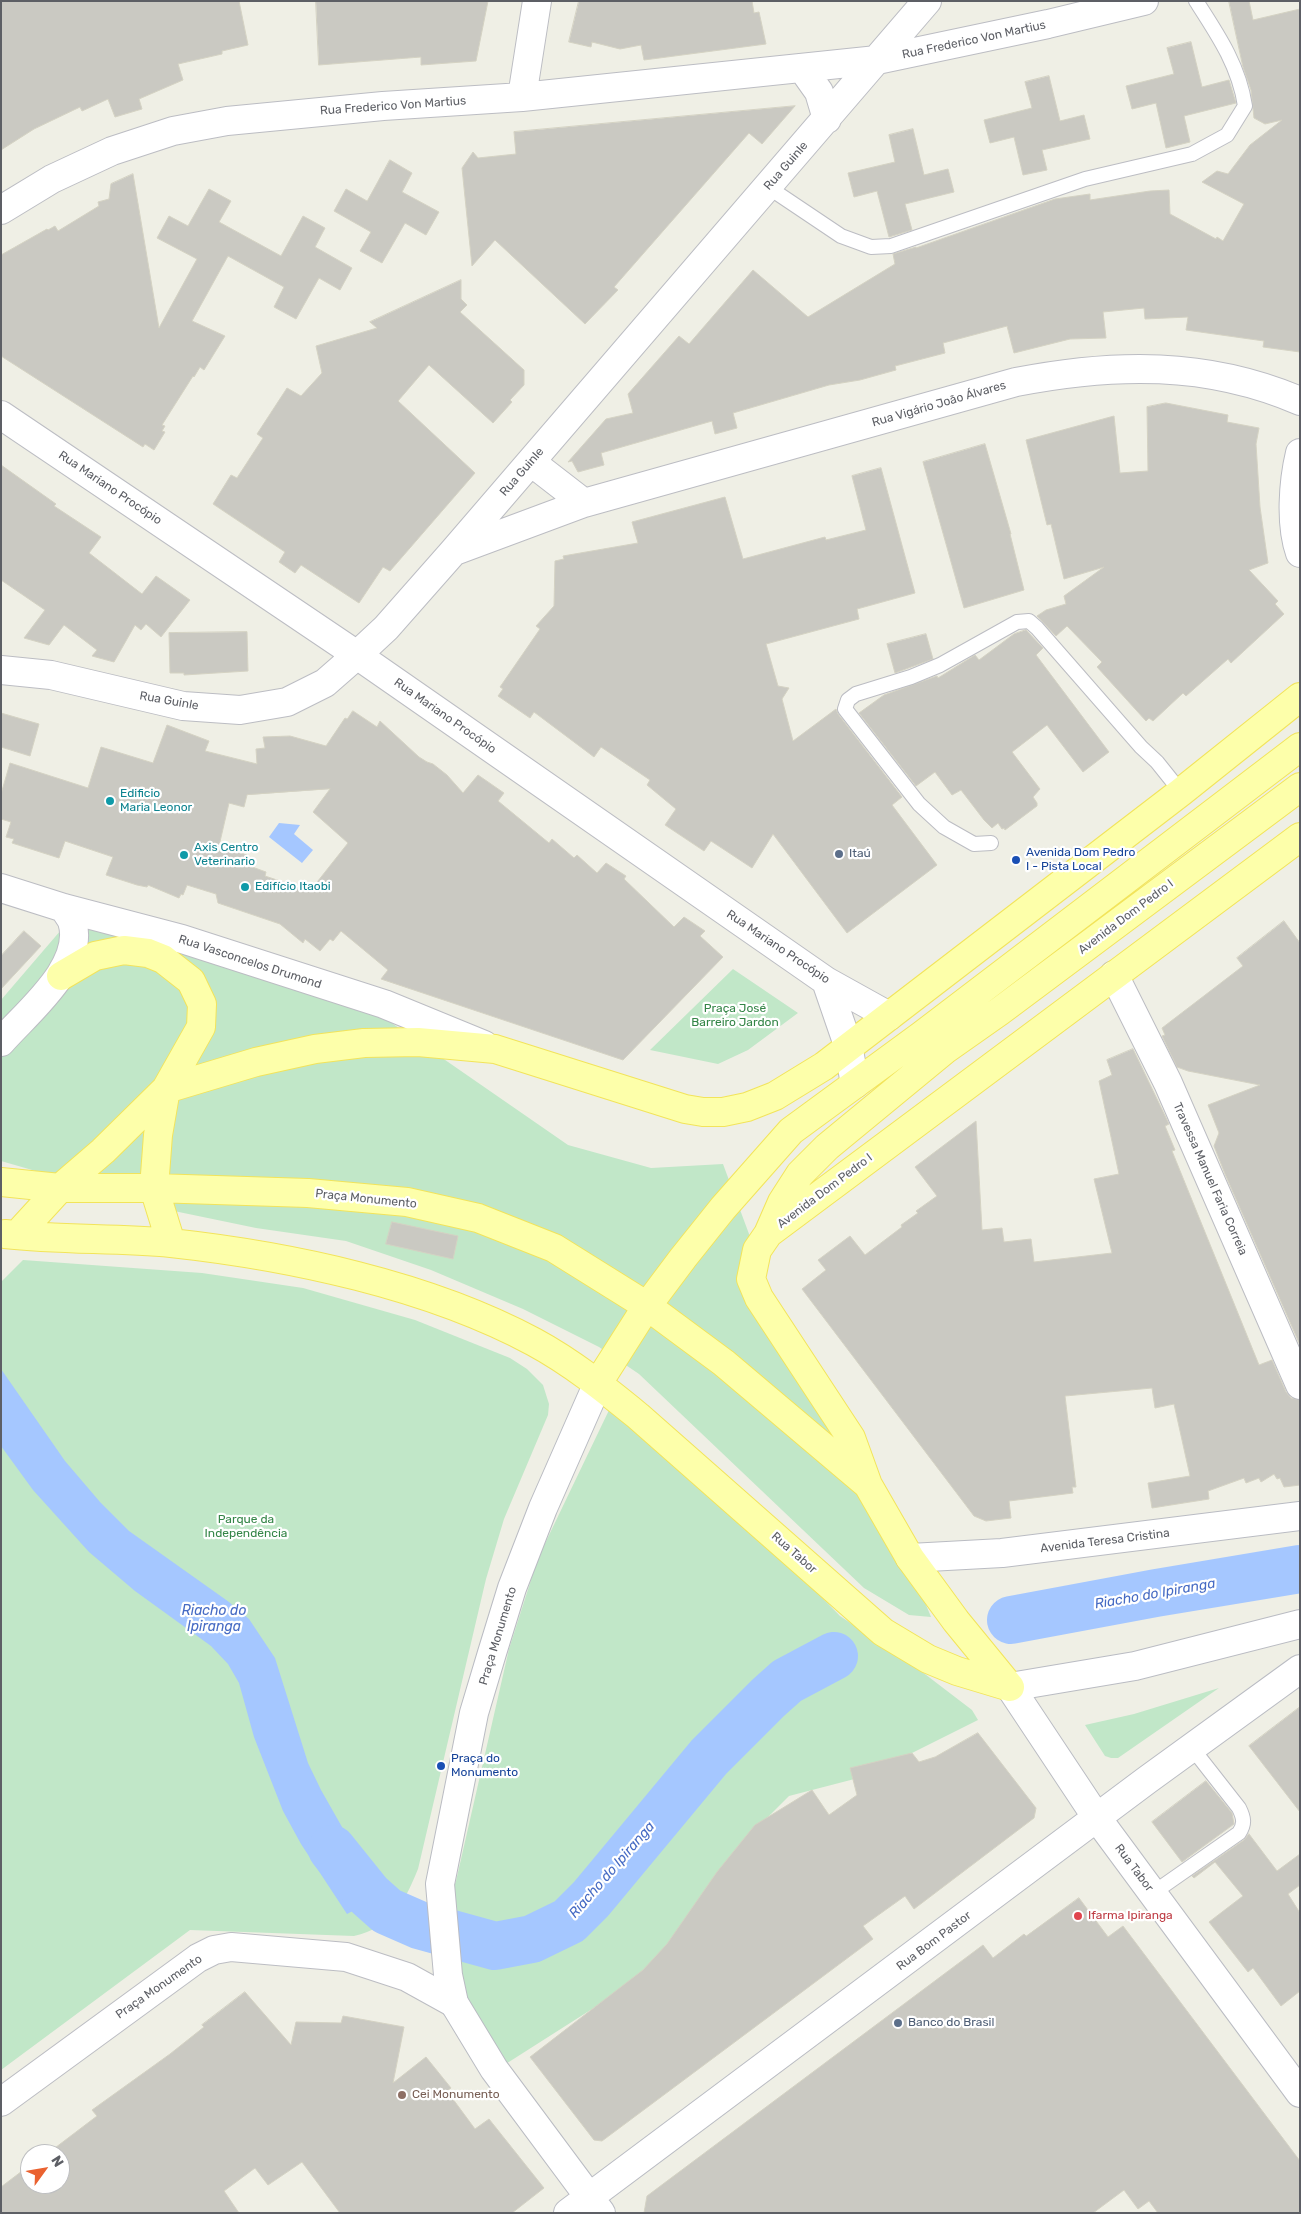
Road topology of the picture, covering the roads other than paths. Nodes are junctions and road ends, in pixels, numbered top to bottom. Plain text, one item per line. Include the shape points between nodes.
1 (537, 1) edge
2 (927, 1) edge
3 (1144, 1) edge
4 (1196, 1) edge
5 (877, 60) junction
6 (802, 68) junction
7 (522, 97) junction
8 (827, 119) junction
9 (768, 187) junction
10 (1, 210) edge
11 (1300, 401) edge
12 (1, 415) edge
13 (1300, 453) edge
14 (531, 462) junction
15 (584, 503) junction
16 (453, 552) junction
17 (1300, 553) edge
18 (357, 655) junction
19 (1, 670) edge
20 (1300, 697) edge
21 (1300, 747) edge
22 (1300, 787) edge
23 (1181, 792) junction
24 (1300, 837) edge
25 (991, 844) dead end
26 (1, 888) edge
27 (64, 908) junction
28 (61, 976) junction
29 (1114, 976) junction
30 (826, 980) junction
31 (889, 1016) junction
32 (922, 1035) junction
33 (1, 1042) edge
34 (849, 1048) junction
35 (495, 1049) junction
36 (946, 1049) junction
37 (991, 1068) junction
38 (855, 1084) junction
39 (166, 1089) junction
40 (1, 1182) edge
41 (60, 1188) junction
42 (154, 1188) junction
43 (768, 1234) junction
44 (6, 1239) edge
45 (171, 1243) junction
46 (647, 1306) junction
47 (598, 1383) junction
48 (1300, 1385) edge
49 (868, 1485) junction
50 (1300, 1516) edge
51 (910, 1558) junction
52 (1300, 1624) edge
53 (1300, 1670) edge
54 (1010, 1687) junction
55 (1192, 1748) junction
56 (1097, 1818) junction
57 (1153, 1893) junction
58 (454, 2002) junction
59 (1300, 2093) edge
60 (1, 2102) edge
61 (586, 2208) edge

1 - 7 street
2 - 5 street, Rua Guinle
3 - 5 street, Rua Frederico Von Martius
4 - 9 lane via 1226,47 1242,88 1245,106 1227,134 1192,154 1085,179 891,246 871,247 841,236
5 - 6 street, Rua Frederico Von Martius
5 - 8 street, Rua Guinle
6 - 7 street, Rua Frederico Von Martius
6 - 8 street via 819,92
7 - 10 street, Rua Frederico Von Martius via 227,121 173,131 112,151 52,179
8 - 9 street, Rua Guinle
9 - 14 street, Rua Guinle
11 - 15 street, Rua Vigário João Álvares via 1268,387 1212,374 1166,369 1062,373 1016,382
12 - 18 street, Rua Mariano Procópio
13 - 17 street via 1294,495
14 - 15 street
14 - 16 street, Rua Guinle
15 - 16 street, Rua Vigário João Álvares
16 - 18 street, Rua Guinle via 386,628
18 - 19 street, Rua Guinle via 325,683 287,702 240,710 183,706 51,675
18 - 30 street, Rua Mariano Procópio
20 - 23 main road
21 - 32 main road
22 - 36 main road, Avenida Dom Pedro I
23 - 25 lane via 1037,628 1028,622 1017,622 940,666 856,694 848,700 845,709 919,804 944,827 974,844
23 - 31 main road
24 - 29 main road, Avenida Dom Pedro I
26 - 27 street, Rua Vasconcelos Drumond
27 - 28 street via 72,922 74,939
27 - 35 street, Rua Vasconcelos Drumond via 182,939 384,1004
28 - 33 street
28 - 39 main road via 95,956 124,950 163,959 191,981 202,1004 201,1026
29 - 37 main road, Avenida Dom Pedro I
29 - 48 street, Travessa Manuel Faria Correia via 1168,1083
30 - 31 street, Rua Mariano Procópio
30 - 34 street
31 - 32 main road
31 - 34 main road
32 - 36 main road
32 - 38 main road
34 - 35 main road via 763,1101 737,1109 703,1112 669,1105
34 - 38 street
35 - 39 main road via 418,1042 354,1044 284,1056
36 - 37 main road
36 - 43 main road, Avenida Dom Pedro I via 800,1174 782,1202
37 - 43 main road, Avenida Dom Pedro I
38 - 46 main road via 791,1131 697,1240
39 - 41 main road
39 - 42 main road
40 - 41 main road, Praça Monumento
41 - 42 main road, Praça Monumento
41 - 44 main road
42 - 45 main road
42 - 46 main road, Praça Monumento via 308,1193 407,1202 478,1218 554,1248
43 - 49 main road, Rua Tabor via 757,1250 752,1279 759,1298 851,1438
44 - 45 main road
45 - 47 main road via 332,1270 452,1304 534,1342
46 - 47 main road, Praça Monumento
46 - 49 main road, Rua Tabor via 724,1363
47 - 54 main road, Rua Tabor via 883,1632 936,1662
47 - 58 street, Praça Monumento via 542,1508 512,1588 474,1714 440,1884 448,1975
49 - 51 main road, Rua Tabor
50 - 51 street, Avenida Teresa Cristina via 1002,1553
51 - 54 main road, Rua Tabor
52 - 54 street via 1135,1666
53 - 55 street, Rua Bom Pastor
54 - 56 street, Rua Tabor
55 - 56 street, Rua Bom Pastor
55 - 57 lane via 1239,1808 1244,1816 1244,1826 1239,1833
56 - 57 street, Rua Tabor
56 - 61 street, Rua Bom Pastor
57 - 59 street, Rua Tabor
58 - 60 street, Praça Monumento via 407,1978 346,1957 231,1947 214,1950 198,1958
58 - 61 street

